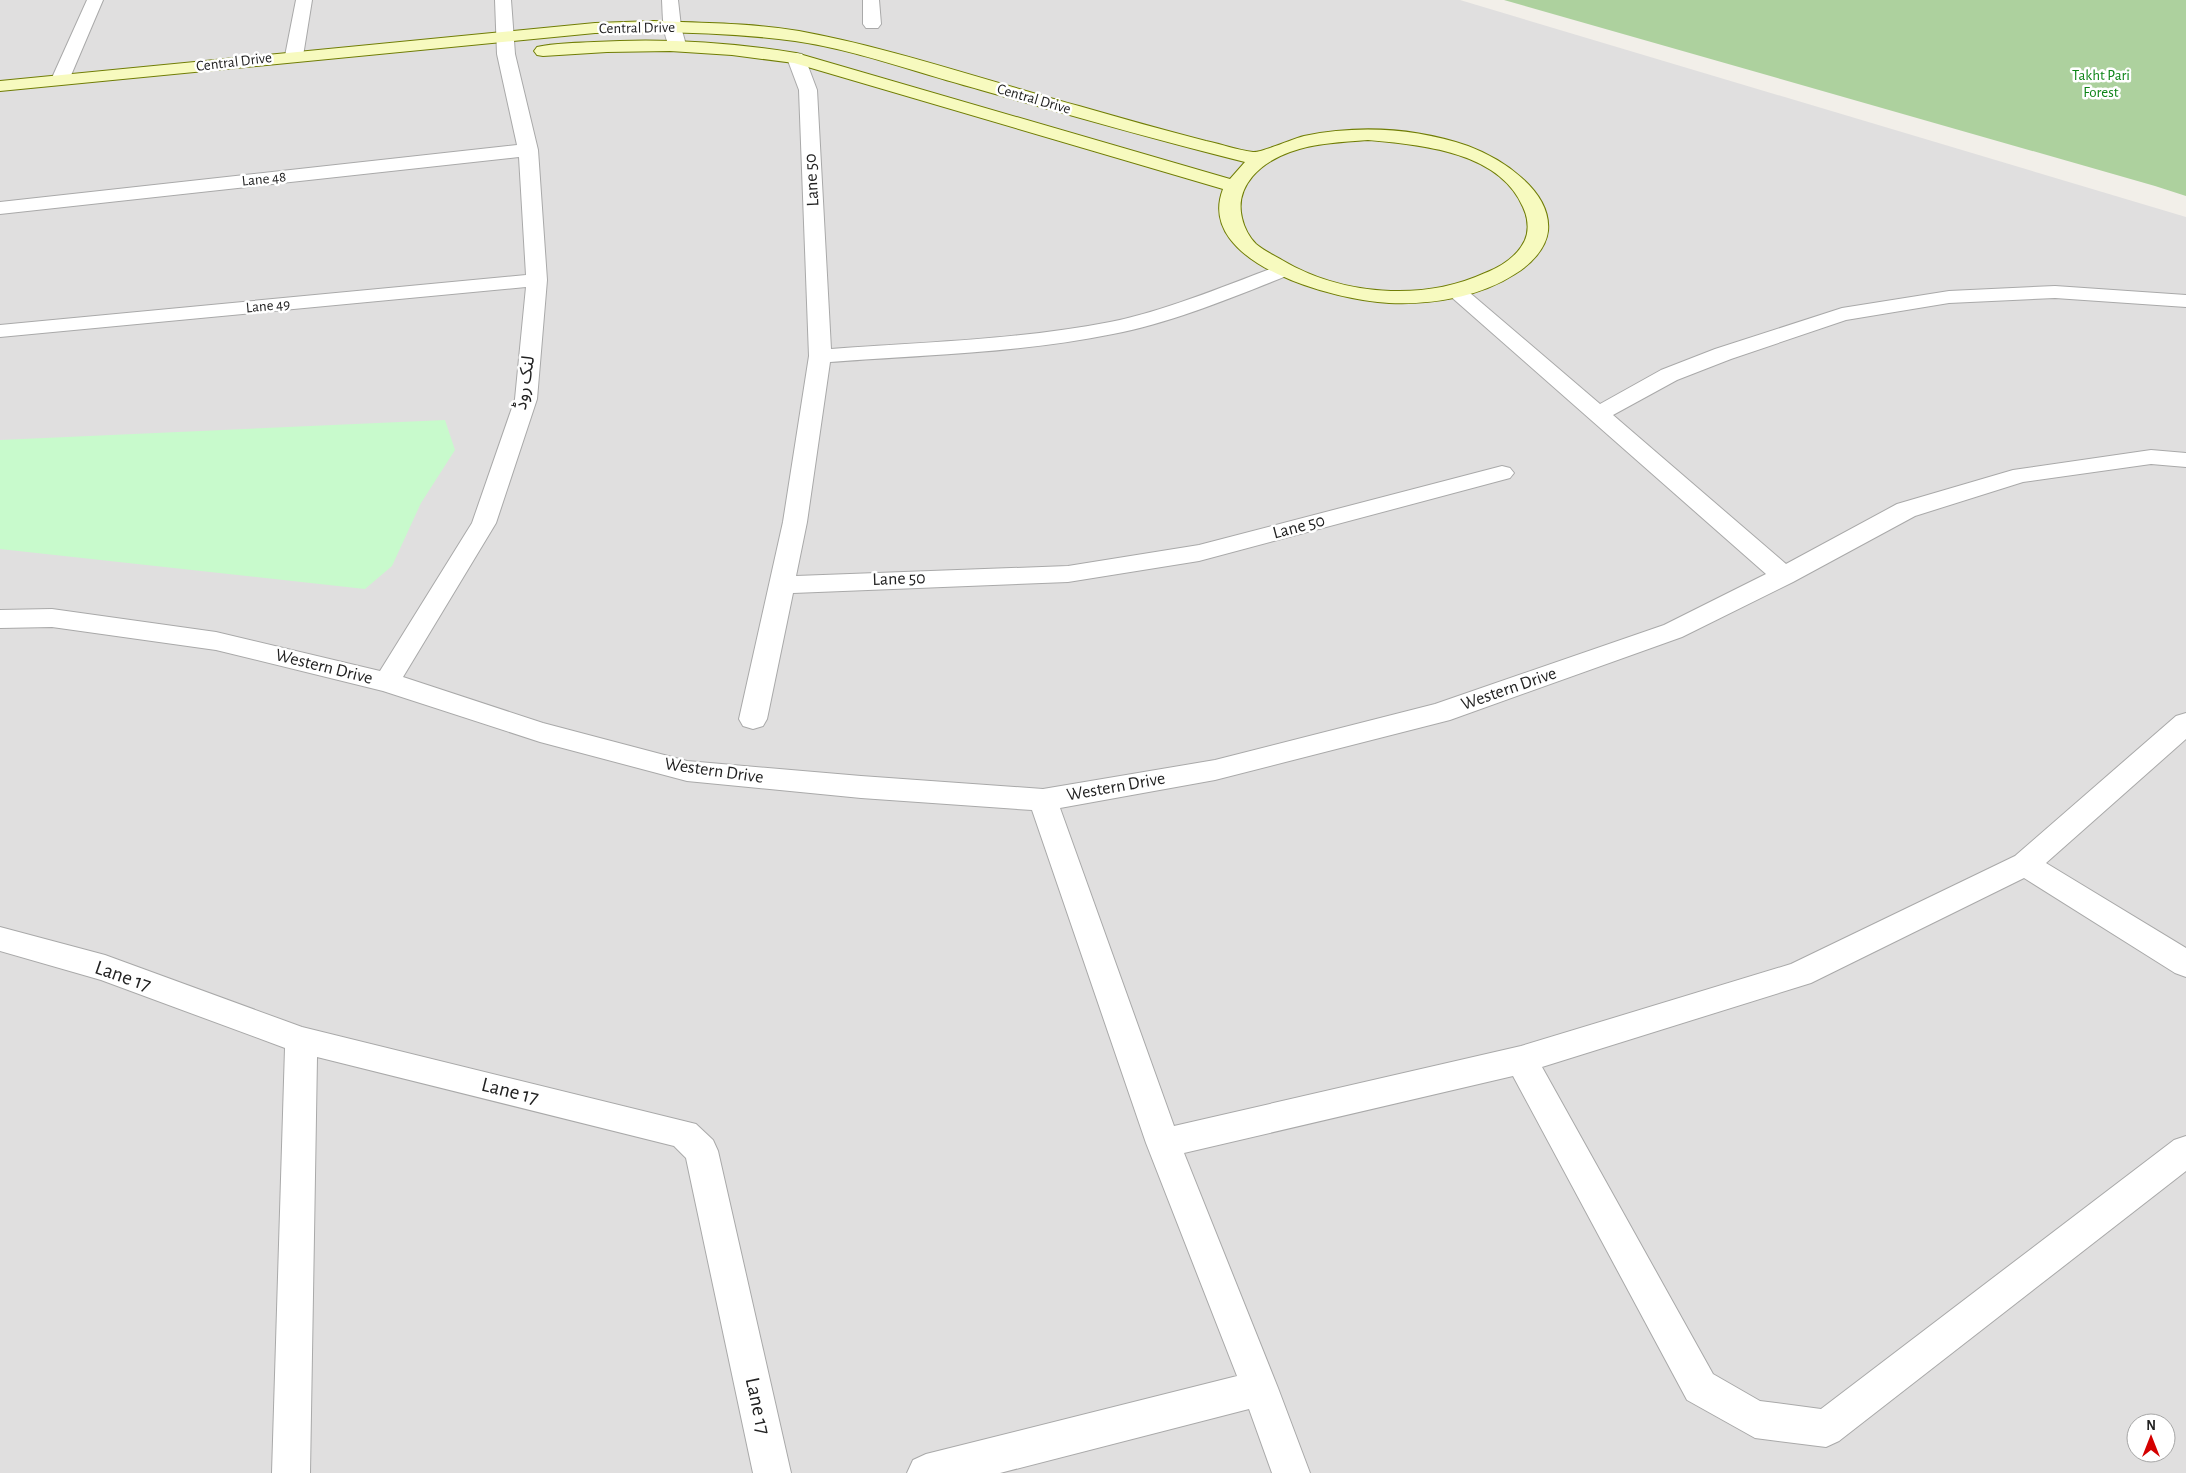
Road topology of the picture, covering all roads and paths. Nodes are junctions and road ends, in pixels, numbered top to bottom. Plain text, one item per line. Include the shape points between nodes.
1 (95, 0) edge
2 (304, 0) edge
3 (503, 0) edge
4 (670, 0) edge
5 (870, 0) edge
6 (872, 24) dead end
7 (672, 27) junction
8 (677, 45) junction
9 (499, 49) junction
10 (294, 56) junction
11 (796, 58) junction
12 (60, 80) junction
13 (0, 86) edge
14 (528, 150) junction
15 (1261, 160) junction
16 (1235, 186) junction
17 (0, 208) edge
18 (1282, 271) junction
19 (537, 280) junction
20 (1456, 291) junction
21 (2186, 301) edge
22 (0, 331) edge
23 (820, 356) junction
24 (1600, 414) junction
25 (2186, 460) edge
26 (1502, 473) dead end
27 (1784, 576) junction
28 (783, 585) junction
29 (0, 619) edge
30 (387, 682) junction
31 (753, 719) dead end
32 (2186, 724) edge
33 (1043, 800) junction
34 (2025, 864) junction
35 (0, 939) edge
36 (2186, 964) edge
37 (301, 1040) junction
38 (1521, 1060) junction
39 (1162, 1143) junction
40 (2186, 1152) edge
41 (1260, 1388) junction
42 (292, 1473) edge
43 (772, 1473) edge
44 (926, 1473) edge
45 (1291, 1473) edge

1 - 12 street
2 - 10 street
3 - 9 street, لنک روڈ
4 - 7 street
5 - 6 street
7 - 8 street
7 - 9 street, Central Drive via 596,28
7 - 15 street, Central Drive via 732,28 797,36
8 - 9 street, Central Drive
8 - 11 street, Central Drive via 751,50
9 - 10 street, Central Drive
9 - 14 street, لنک روڈ
10 - 12 street, Central Drive
11 - 16 street, Central Drive
11 - 23 street, Lane 50 via 808,90
12 - 13 street, Central Drive
14 - 17 street, Lane 48
14 - 19 street, لنک روڈ
15 - 16 street via 1248,168
15 - 20 street via 1280,149 1323,137 1368,134 1415,138 1450,147 1497,167 1524,189 1538,215 1535,241 1516,264 1483,283
16 - 18 street via 1230,192 1230,219 1248,247
18 - 20 street via 1330,288 1386,296
18 - 23 street via 1207,300 1113,328 1015,342
19 - 22 street, Lane 49
19 - 30 street, لنک روڈ via 526,399 484,523
20 - 24 street
21 - 24 street via 2055,292 1949,297 1842,314 1669,375
23 - 28 street, Lane 50
24 - 27 street
25 - 27 street, Western Drive via 2151,457 2021,475 1906,510
26 - 28 street, Lane 50 via 1199,553 1068,574
27 - 33 street, Western Drive via 1673,631 1440,713 1215,770
28 - 31 street
29 - 30 street, Western Drive via 52,618 216,641
30 - 33 street, Western Drive via 540,732 687,771
32 - 34 street
33 - 39 street
34 - 36 street
34 - 38 street via 1800,974
35 - 37 street, Lane 17 via 105,968
37 - 42 street via 290,1418
37 - 43 street, Lane 17 via 684,1134 701,1151
38 - 39 street
38 - 40 street via 1700,1387 1755,1419 1826,1428
39 - 41 street
41 - 44 street
41 - 45 street

